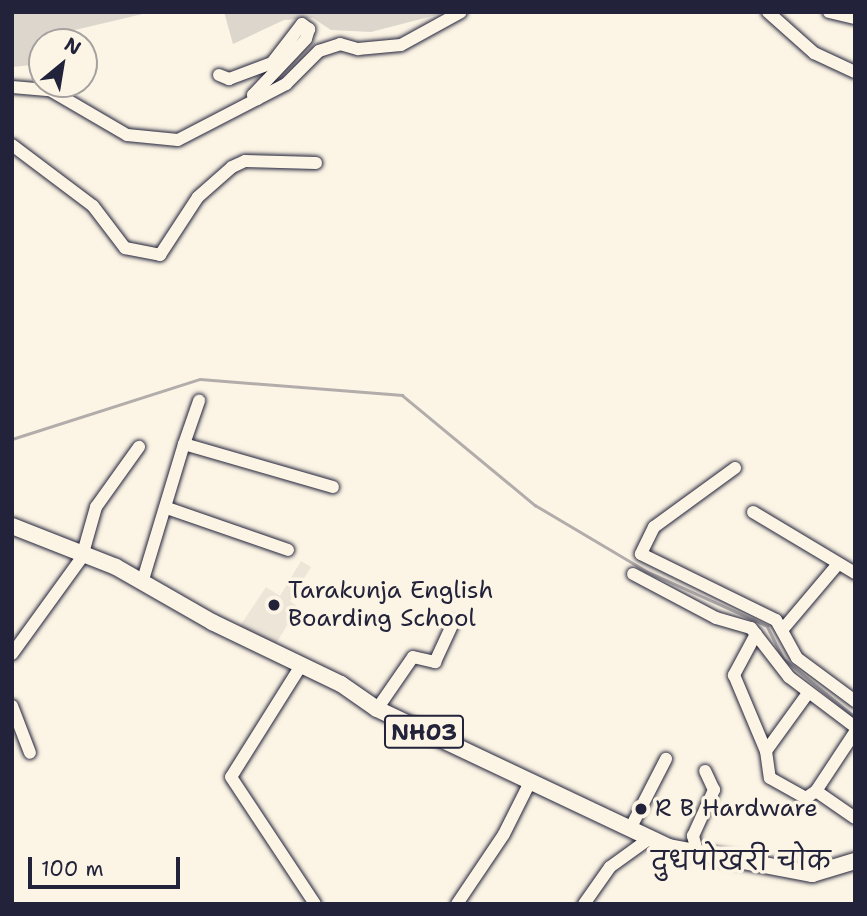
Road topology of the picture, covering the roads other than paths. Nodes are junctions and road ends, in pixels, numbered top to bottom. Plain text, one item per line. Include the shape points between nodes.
1 (461, 12) edge
2 (768, 12) edge
3 (829, 12) edge
4 (855, 18) edge
5 (855, 72) edge
6 (219, 75) dead end
7 (12, 87) edge
8 (257, 99) junction
9 (12, 145) edge
10 (316, 163) dead end
11 (199, 401) dead end
12 (184, 444) junction
13 (139, 447) dead end
14 (735, 468) dead end
15 (333, 487) dead end
16 (167, 508) junction
17 (753, 512) dead end
18 (12, 526) edge
19 (288, 550) dead end
20 (84, 553) junction
21 (838, 564) junction
22 (633, 573) dead end
23 (855, 573) edge
24 (142, 583) junction
25 (453, 622) dead end
26 (783, 629) junction
27 (756, 634) junction
28 (12, 654) edge
29 (302, 664) junction
30 (808, 693) junction
31 (855, 701) edge
32 (12, 705) edge
33 (377, 709) junction
34 (855, 730) edge
35 (766, 751) junction
36 (30, 753) dead end
37 (666, 760) dead end
38 (705, 771) dead end
39 (531, 780) junction
40 (816, 791) junction
41 (855, 818) edge
42 (630, 829) junction
43 (649, 839) junction
44 (696, 851) junction
45 (855, 861) edge
46 (315, 904) edge
47 (457, 904) edge
48 (584, 904) edge

1 - 8 street via 401,45 358,49 340,44 319,51 286,84
2 - 5 street via 814,52
3 - 4 street
6 - 8 street via 229,79 272,63 302,24 306,38 253,94
7 - 8 street via 50,90 127,135 162,143 191,135
9 - 10 street via 33,155 93,206 125,247 160,255 198,197 232,167 245,161
11 - 12 street
12 - 15 street
12 - 16 street
13 - 20 street via 96,507
14 - 26 street via 654,527 641,554 702,589 766,615
16 - 19 street
16 - 24 street
17 - 21 street
18 - 20 main road, NH03
20 - 24 main road, NH03
20 - 28 street
21 - 23 street
21 - 26 street
22 - 27 street
24 - 29 main road, NH03
25 - 33 street via 435,662 413,657
26 - 31 street via 797,658
27 - 30 street
27 - 35 street via 734,675
29 - 33 main road, NH03
29 - 46 street via 231,777
30 - 34 street
30 - 35 street
32 - 36 street
33 - 39 main road, NH03
34 - 40 street
35 - 40 street via 770,778 806,798
37 - 42 street
38 - 44 street via 714,790 693,836
39 - 42 main road, NH03
39 - 47 street
40 - 41 street
42 - 43 main road, NH03
43 - 44 main road, NH03
43 - 48 street via 610,867
44 - 45 main road, NH03 via 812,874

